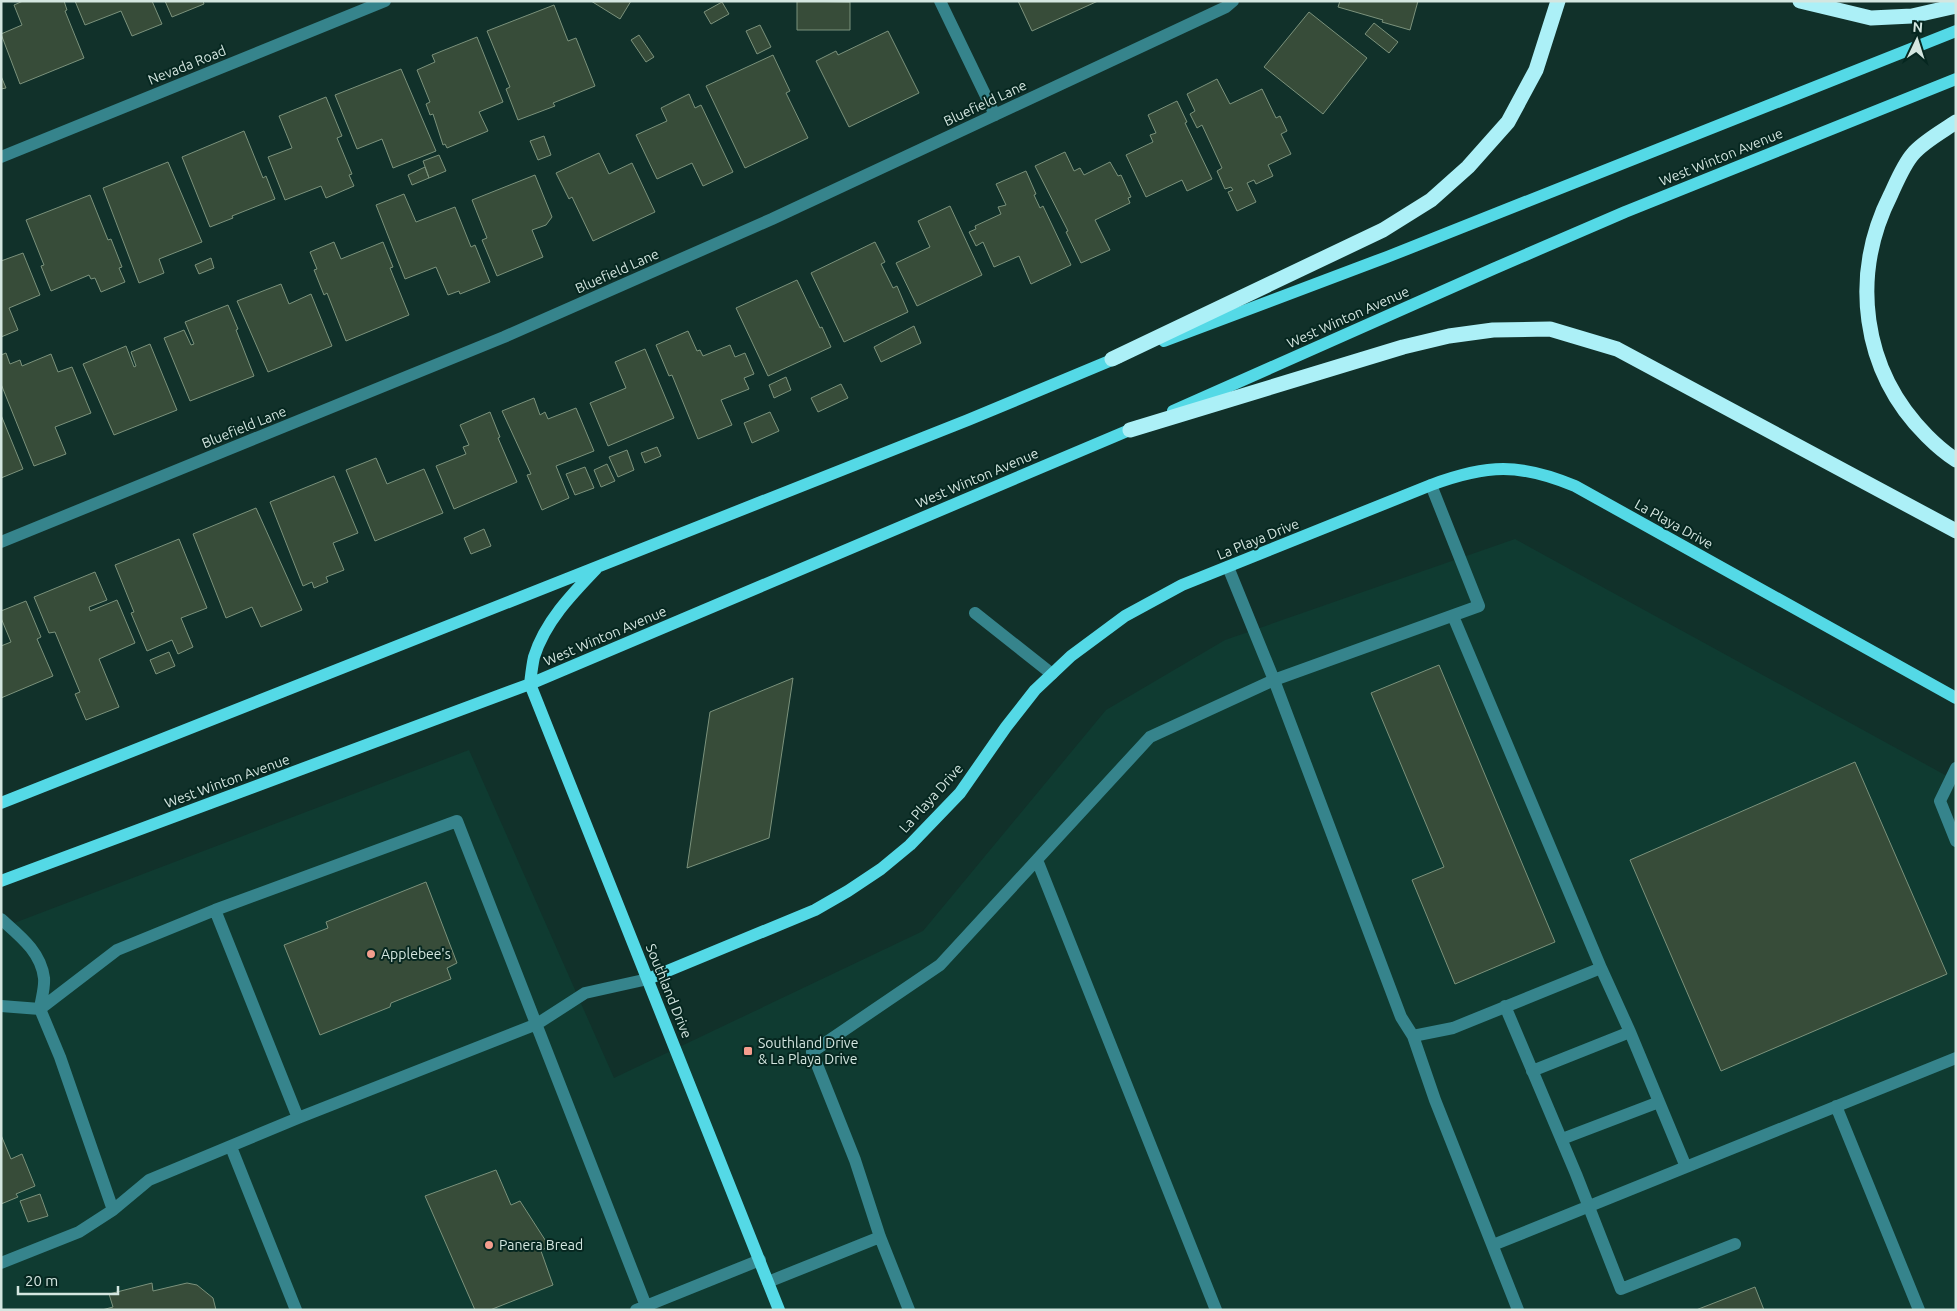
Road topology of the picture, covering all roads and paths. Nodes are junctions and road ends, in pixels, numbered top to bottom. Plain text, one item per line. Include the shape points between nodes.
1 (385, 1) edge
2 (940, 1) edge
3 (1233, 1) edge
4 (1558, 1) edge
5 (1800, 1) edge
6 (1956, 6) edge
7 (1956, 31) edge
8 (1956, 80) edge
9 (995, 115) junction
10 (1956, 122) edge
11 (1, 158) edge
12 (1112, 359) junction
13 (1130, 430) junction
14 (1956, 460) edge
15 (1431, 485) junction
16 (1956, 531) edge
17 (1, 542) edge
18 (599, 565) junction
19 (1228, 567) junction
20 (975, 613) dead end
21 (1453, 616) junction
22 (1052, 674) junction
23 (1274, 680) junction
24 (530, 684) junction
25 (1956, 698) edge
26 (1956, 768) edge
27 (1, 803) edge
28 (1956, 841) edge
29 (1037, 860) junction
30 (1, 881) edge
31 (215, 910) junction
32 (1, 920) edge
33 (1601, 968) junction
34 (648, 979) junction
35 (1, 1006) edge
36 (1505, 1006) junction
37 (40, 1009) junction
38 (536, 1024) junction
39 (1630, 1032) junction
40 (1413, 1036) junction
41 (1956, 1058) edge
42 (1532, 1071) junction
43 (1659, 1102) junction
44 (1836, 1106) junction
45 (298, 1118) junction
46 (1562, 1139) junction
47 (231, 1147) junction
48 (1686, 1168) junction
49 (1589, 1206) junction
50 (113, 1210) junction
51 (880, 1236) junction
52 (1735, 1244) dead end
53 (1493, 1245) junction
54 (760, 1260) junction
55 (1, 1263) edge
56 (768, 1282) junction
57 (641, 1308) edge
58 (296, 1310) edge
59 (779, 1310) edge
60 (909, 1310) edge
61 (1216, 1310) edge
62 (1518, 1310) edge
63 (1919, 1310) edge

1 - 11 street, Nevada Road
2 - 9 street
3 - 9 street, Bluefield Lane
4 - 12 highway via 1536,70 1508,122 1468,167 1431,200 1383,230
5 - 6 highway via 1872,18 1912,16
7 - 12 main road, West Winton Avenue via 1388,258
8 - 13 main road, West Winton Avenue via 1616,216
9 - 17 street, Bluefield Lane via 772,220 504,337
10 - 14 highway via 1913,154 1882,210 1871,245 1866,280 1868,317 1890,390 1916,424 1945,454
12 - 18 main road, West Winton Avenue via 968,420
13 - 16 highway via 1403,347 1493,330 1550,329 1617,349
13 - 24 main road, West Winton Avenue
15 - 19 main road, La Playa Drive
15 - 21 street via 1479,606
15 - 25 main road, La Playa Drive via 1470,472 1496,469 1524,470 1559,480
18 - 24 main road via 562,605 545,634 534,658
18 - 27 main road, West Winton Avenue
19 - 22 main road, La Playa Drive via 1182,585 1131,612
19 - 23 street
20 - 22 street
21 - 23 street
21 - 33 street
22 - 34 main road, La Playa Drive via 1019,709 955,798 910,845 880,869 816,910
23 - 29 street via 1150,736
23 - 40 street via 1402,1017
24 - 30 main road, West Winton Avenue
24 - 34 main road, Southland Drive
26 - 28 street via 1940,801
29 - 51 street via 940,965 812,1052 855,1160
29 - 61 street
31 - 37 street via 117,950
31 - 38 street via 457,821
31 - 45 street
32 - 37 street via 38,957 44,979
33 - 36 street
33 - 39 street
34 - 38 street via 585,993
34 - 54 main road, Southland Drive
35 - 37 street
36 - 40 street via 1453,1028
36 - 42 street
37 - 50 street via 63,1065
38 - 45 street
38 - 57 street
39 - 42 street
39 - 43 street
40 - 53 street
41 - 44 street
42 - 46 street
43 - 46 street
43 - 48 street
44 - 48 street
44 - 63 street
45 - 47 street
46 - 49 street
47 - 50 street via 149,1180
47 - 58 street
48 - 49 street
49 - 52 street via 1621,1289
49 - 53 street
50 - 55 street via 80,1232
51 - 56 street
51 - 60 street
53 - 62 street
54 - 56 main road, Southland Drive
54 - 57 street
56 - 59 main road, Southland Drive

